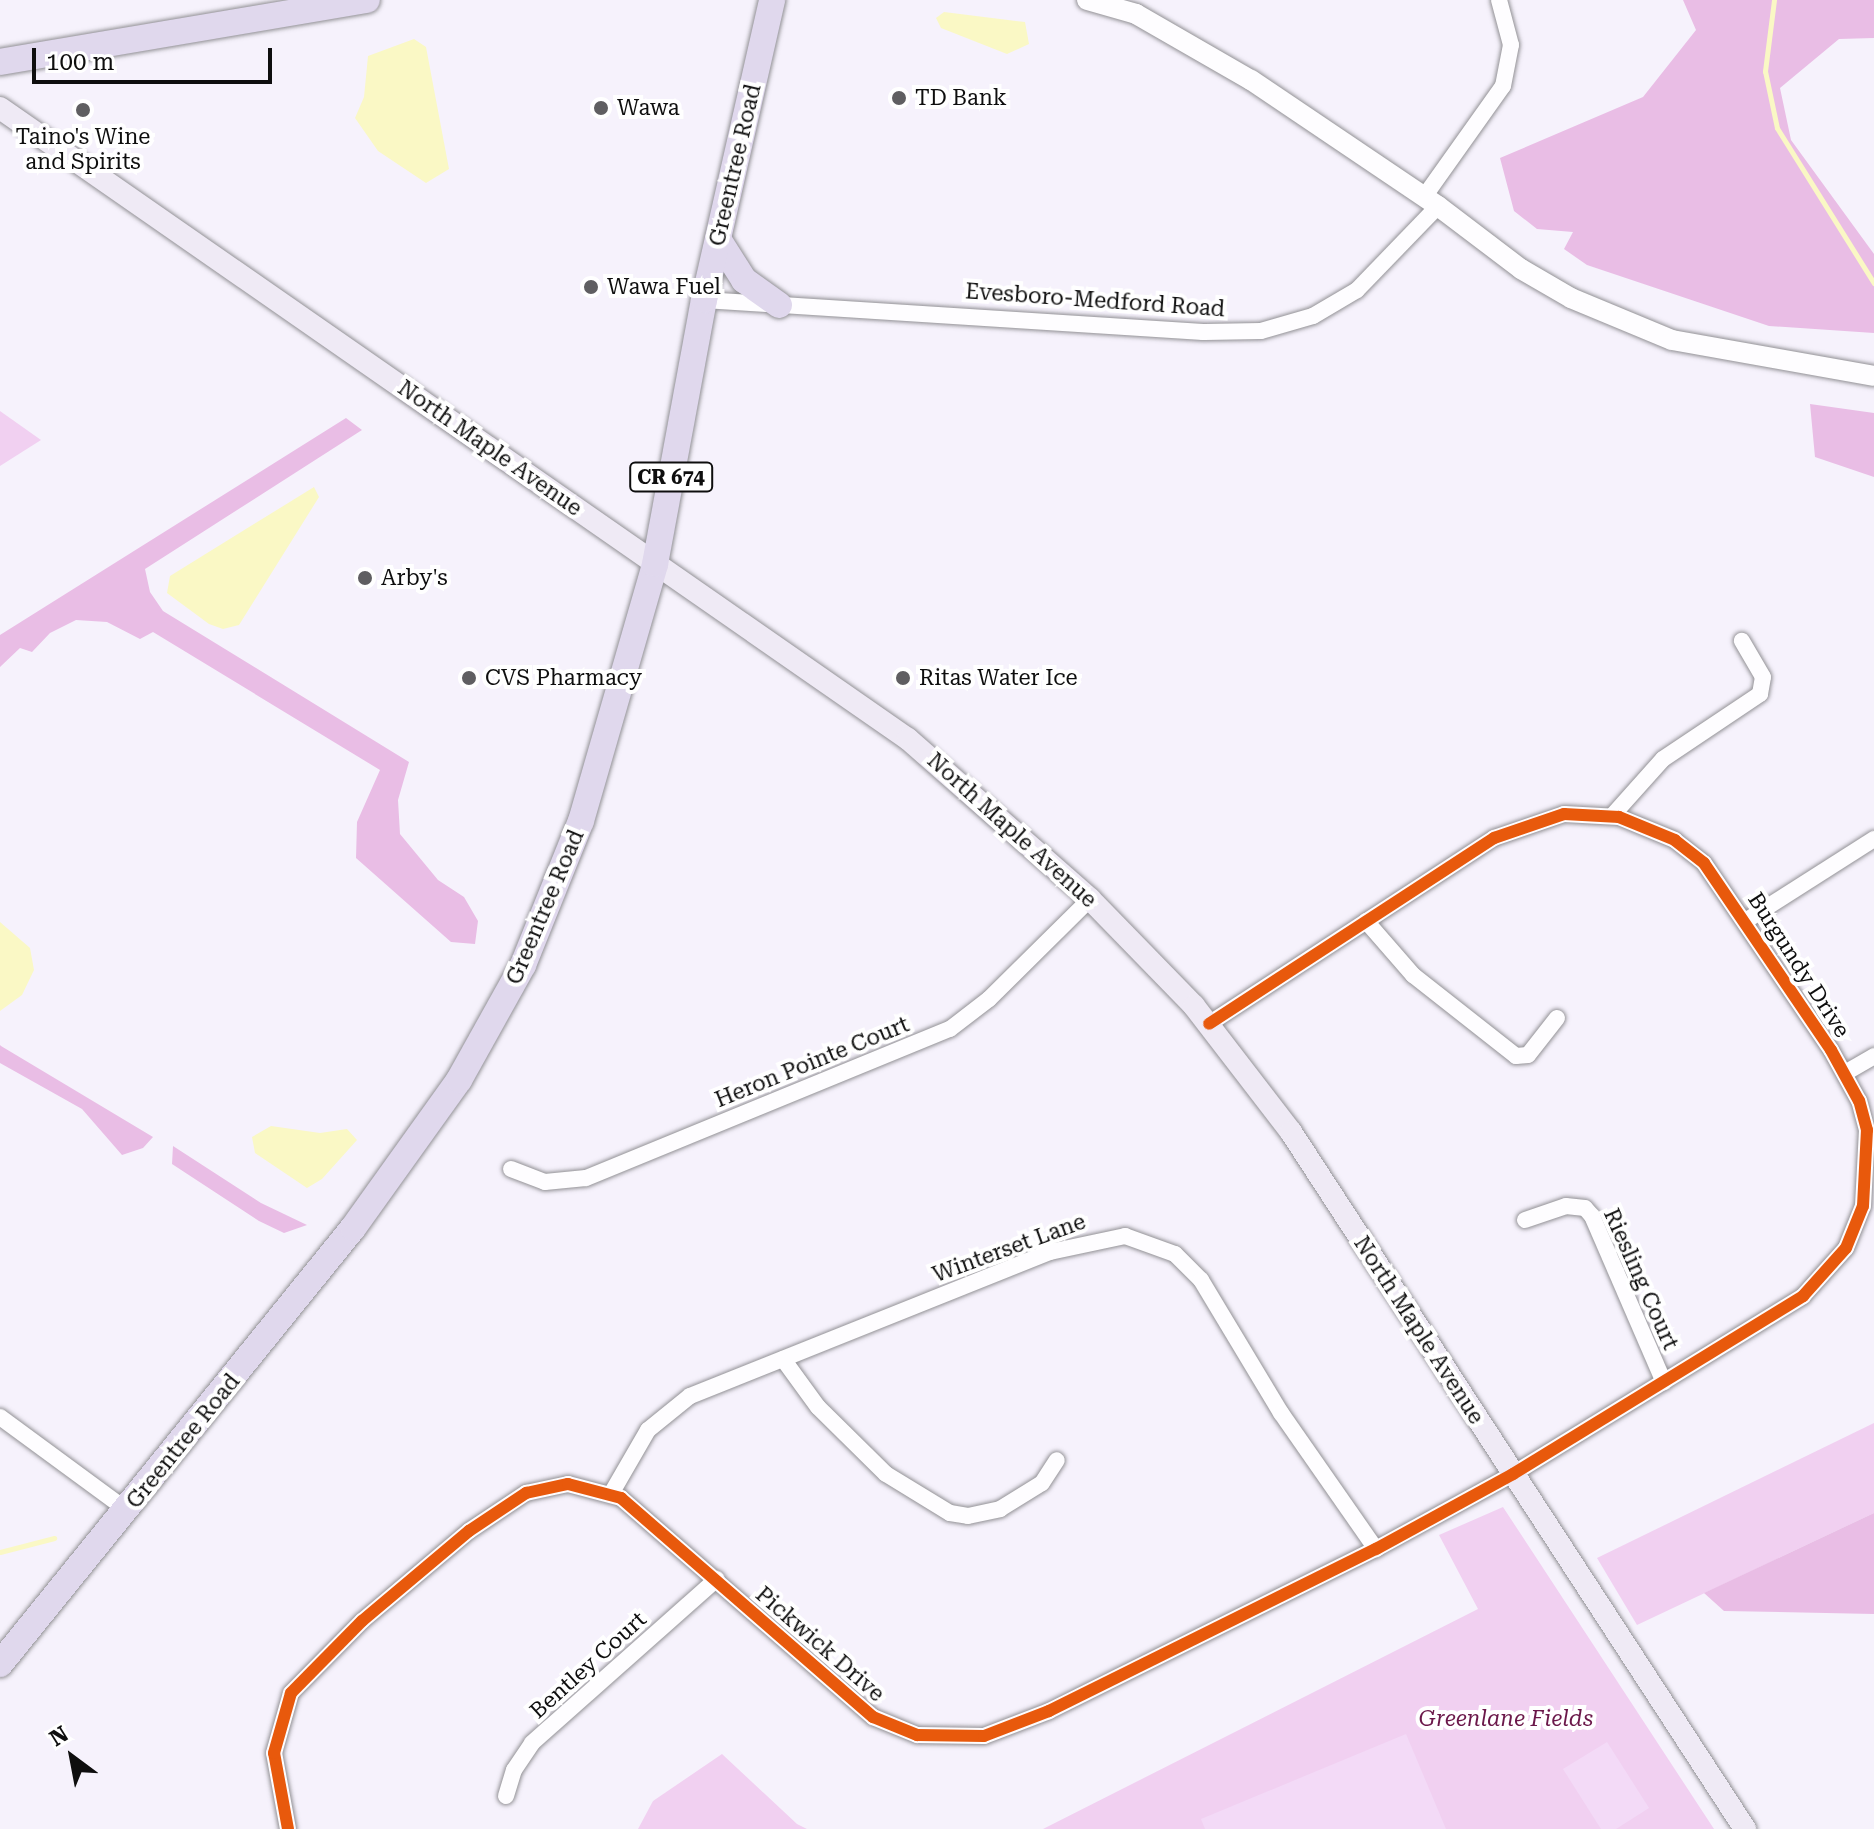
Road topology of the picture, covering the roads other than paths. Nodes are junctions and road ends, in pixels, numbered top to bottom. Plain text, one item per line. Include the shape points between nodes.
1 (367, 0) edge
2 (772, 0) edge
3 (1087, 0) edge
4 (1499, 0) edge
5 (0, 62) edge
6 (0, 108) edge
7 (1431, 202) junction
8 (718, 239) junction
9 (704, 300) junction
10 (779, 305) junction
11 (1874, 376) edge
12 (655, 564) junction
13 (1742, 641) dead end
14 (1612, 816) junction
15 (1874, 839) edge
16 (1090, 899) junction
17 (1747, 920) junction
18 (1366, 921) junction
19 (1557, 1018) dead end
20 (1209, 1024) junction
21 (1874, 1056) edge
22 (1845, 1073) junction
23 (511, 1169) dead end
24 (1871, 1183) edge
25 (1525, 1220) dead end
26 (783, 1359) junction
27 (1664, 1382) junction
28 (0, 1417) edge
29 (1057, 1460) dead end
30 (1513, 1474) junction
31 (611, 1494) junction
32 (128, 1511) junction
33 (1376, 1549) junction
34 (717, 1579) junction
35 (0, 1664) edge
36 (506, 1796) dead end
37 (288, 1829) edge
38 (1745, 1829) edge

1 - 5 main road
2 - 8 main road, Greentree Road / CR 674
3 - 7 street via 1136,14 1207,53
4 - 7 street, Evesboro-Medford Road via 1511,45 1503,86
6 - 12 main road, North Maple Avenue
7 - 10 street, Evesboro-Medford Road via 1375,275 1321,312 1286,326 1235,333
7 - 11 street via 1521,269 1638,327 1672,340
8 - 9 main road, Greentree Road / CR 674
8 - 10 main road via 755,293
9 - 10 street, Evesboro-Medford Road
9 - 12 main road, Greentree Road / CR 674
12 - 16 main road, North Maple Avenue via 941,763
12 - 32 main road, Greentree Road via 577,834 497,1015 399,1167
13 - 14 street via 1763,677 1760,694 1663,759
14 - 17 street, Burgundy Drive via 1651,828 1693,853
14 - 18 street, Burgundy Drive via 1564,814 1528,823 1494,838
15 - 17 street
16 - 20 main road, North Maple Avenue
16 - 23 street, Heron Pointe Court via 989,999 950,1029 586,1178 545,1182
17 - 22 street, Burgundy Drive
18 - 19 street via 1413,975 1522,1058
18 - 20 street, Burgundy Drive
20 - 30 main road, North Maple Avenue via 1291,1132
21 - 22 street
22 - 24 street, Burgundy Drive via 1867,1130
24 - 27 street, Burgundy Drive via 1859,1220 1827,1274 1790,1306
25 - 27 street, Riesling Court via 1566,1206 1585,1208 1592,1216
26 - 29 street via 818,1407 886,1474 950,1513 968,1516 1000,1509 1042,1483
26 - 31 street, Winterset Lane via 673,1405 638,1443
26 - 33 street, Winterset Lane via 1050,1252 1107,1237 1143,1239 1175,1254 1201,1280 1281,1413
27 - 30 street, Burgundy Drive
28 - 32 street
30 - 33 street, Pickwick Drive
30 - 38 main road, North Maple Avenue
31 - 34 street, Pickwick Drive via 653,1521
31 - 37 street, Pickwick Drive via 568,1484 526,1493 506,1504 362,1621 311,1670 291,1693 277,1732 277,1776
32 - 35 main road, Greentree Road
33 - 34 street, Pickwick Drive via 1049,1711 1006,1730 962,1739 917,1735 873,1717 804,1662
34 - 36 street, Bentley Court via 532,1743 514,1770

